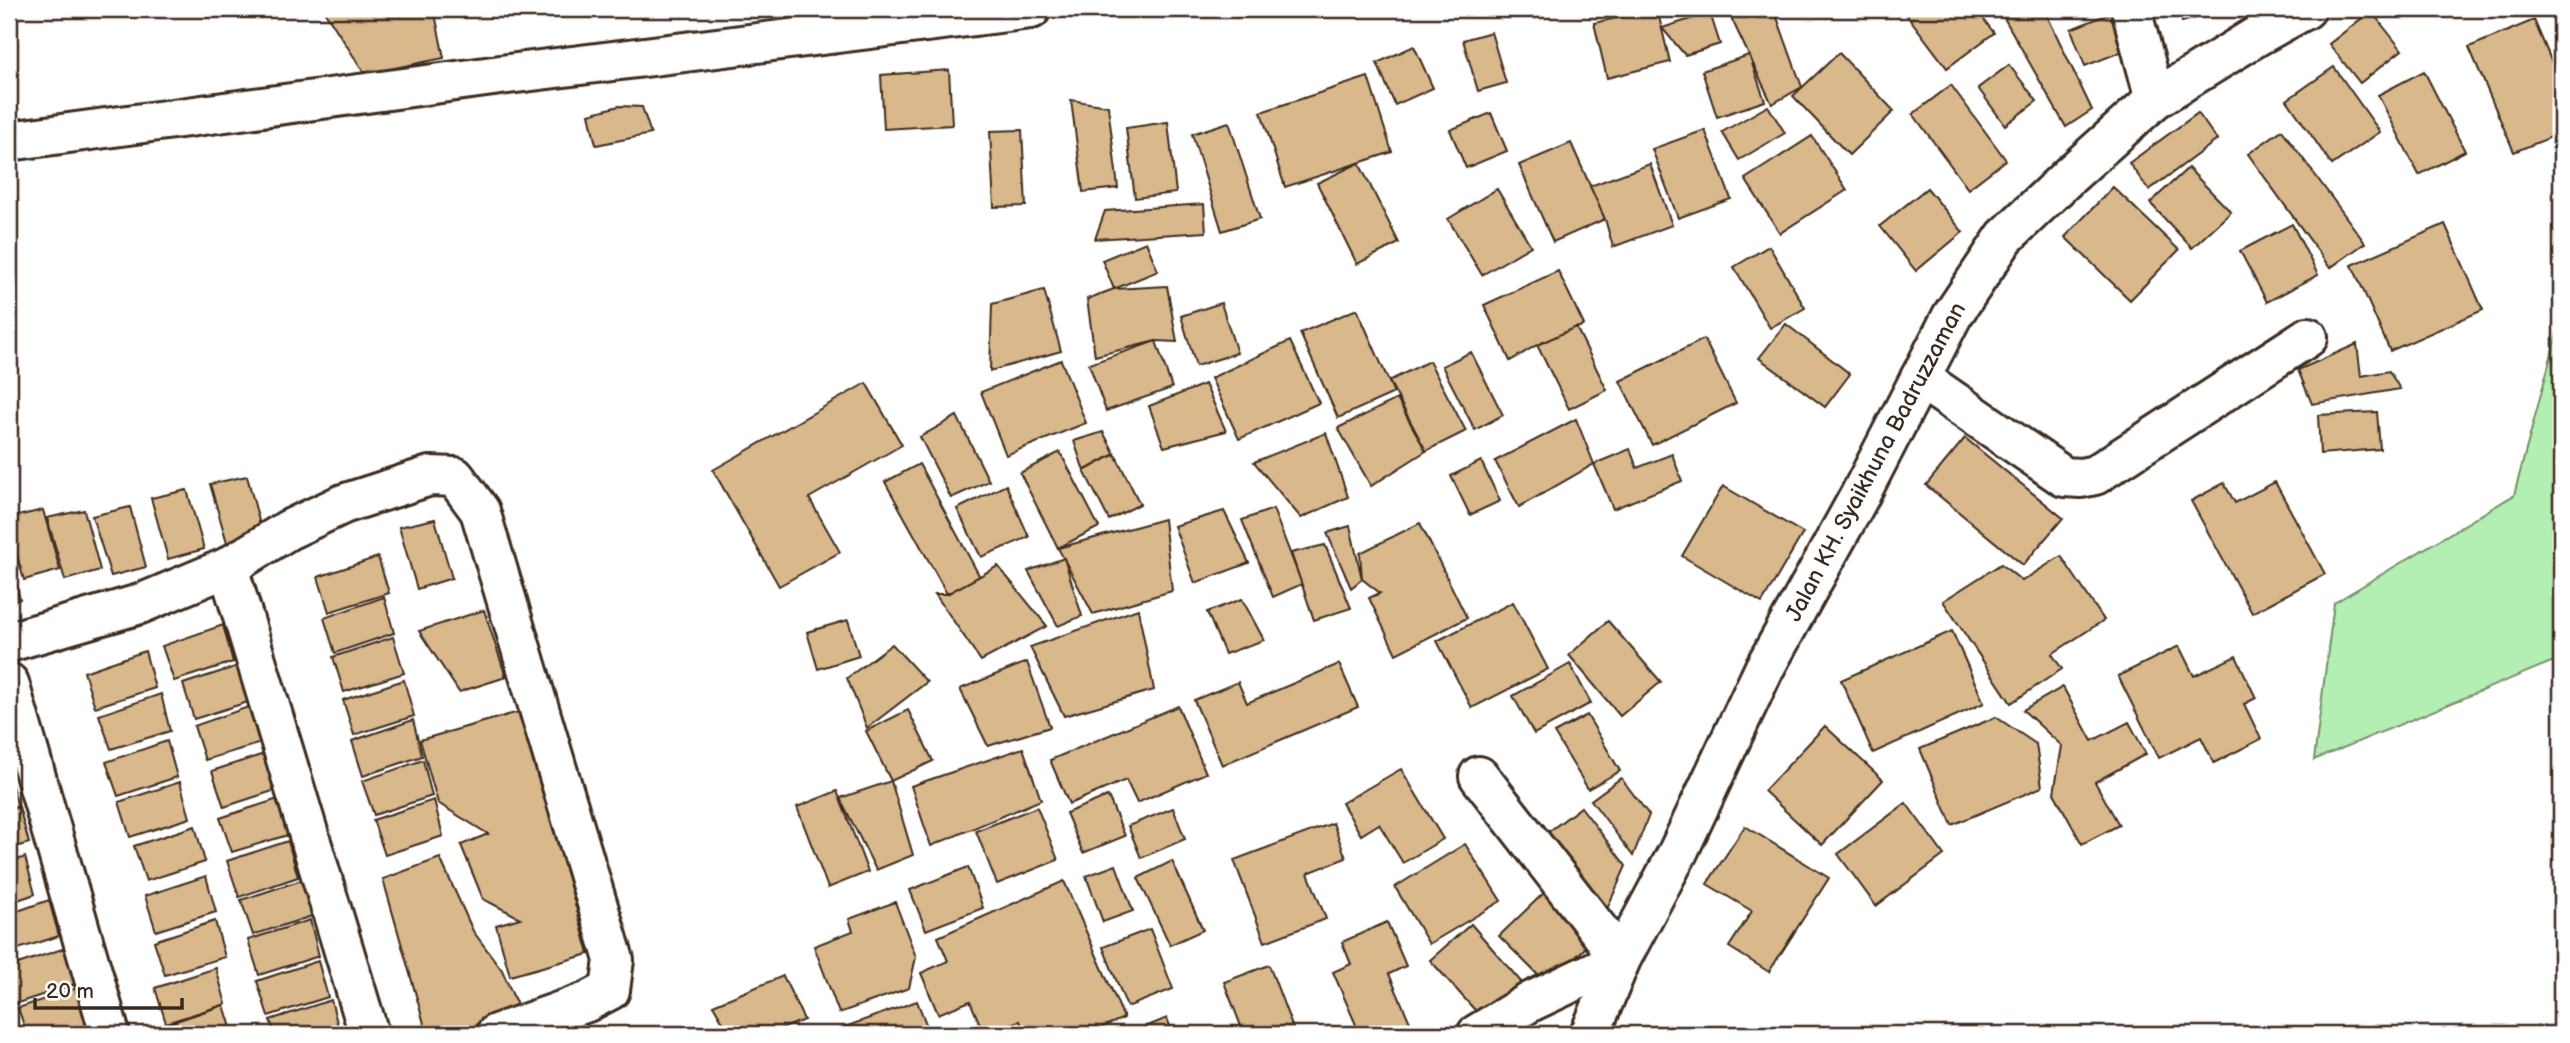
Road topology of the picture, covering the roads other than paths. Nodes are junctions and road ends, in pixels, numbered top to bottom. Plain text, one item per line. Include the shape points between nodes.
1 (1031, 9) edge
2 (2131, 9) edge
3 (2306, 9) edge
4 (2155, 99) junction
5 (9, 141) edge
6 (2308, 337) dead end
7 (1920, 378) junction
8 (228, 567) junction
9 (9, 642) edge
10 (9, 683) edge
11 (1479, 776) dead end
12 (1621, 959) junction
13 (110, 1034) edge
14 (369, 1034) edge
15 (496, 1034) edge
16 (1477, 1034) edge
17 (1590, 1034) edge

1 - 5 street
2 - 4 street
3 - 4 street, Jalan KH. Syaikhuna Badruzzaman
4 - 7 street, Jalan KH. Syaikhuna Badruzzaman via 2006,237 1952,316
6 - 7 street via 2095,475 2081,478 2064,477
7 - 12 street, Jalan KH. Syaikhuna Badruzzaman via 1764,669 1678,852
8 - 9 street via 140,604
8 - 14 street
8 - 15 street via 288,530 343,504 430,476 455,477 480,511 614,960 610,990
10 - 13 street
11 - 12 street
12 - 16 street via 1530,1002
12 - 17 street, Jalan KH. Syaikhuna Badruzzaman

